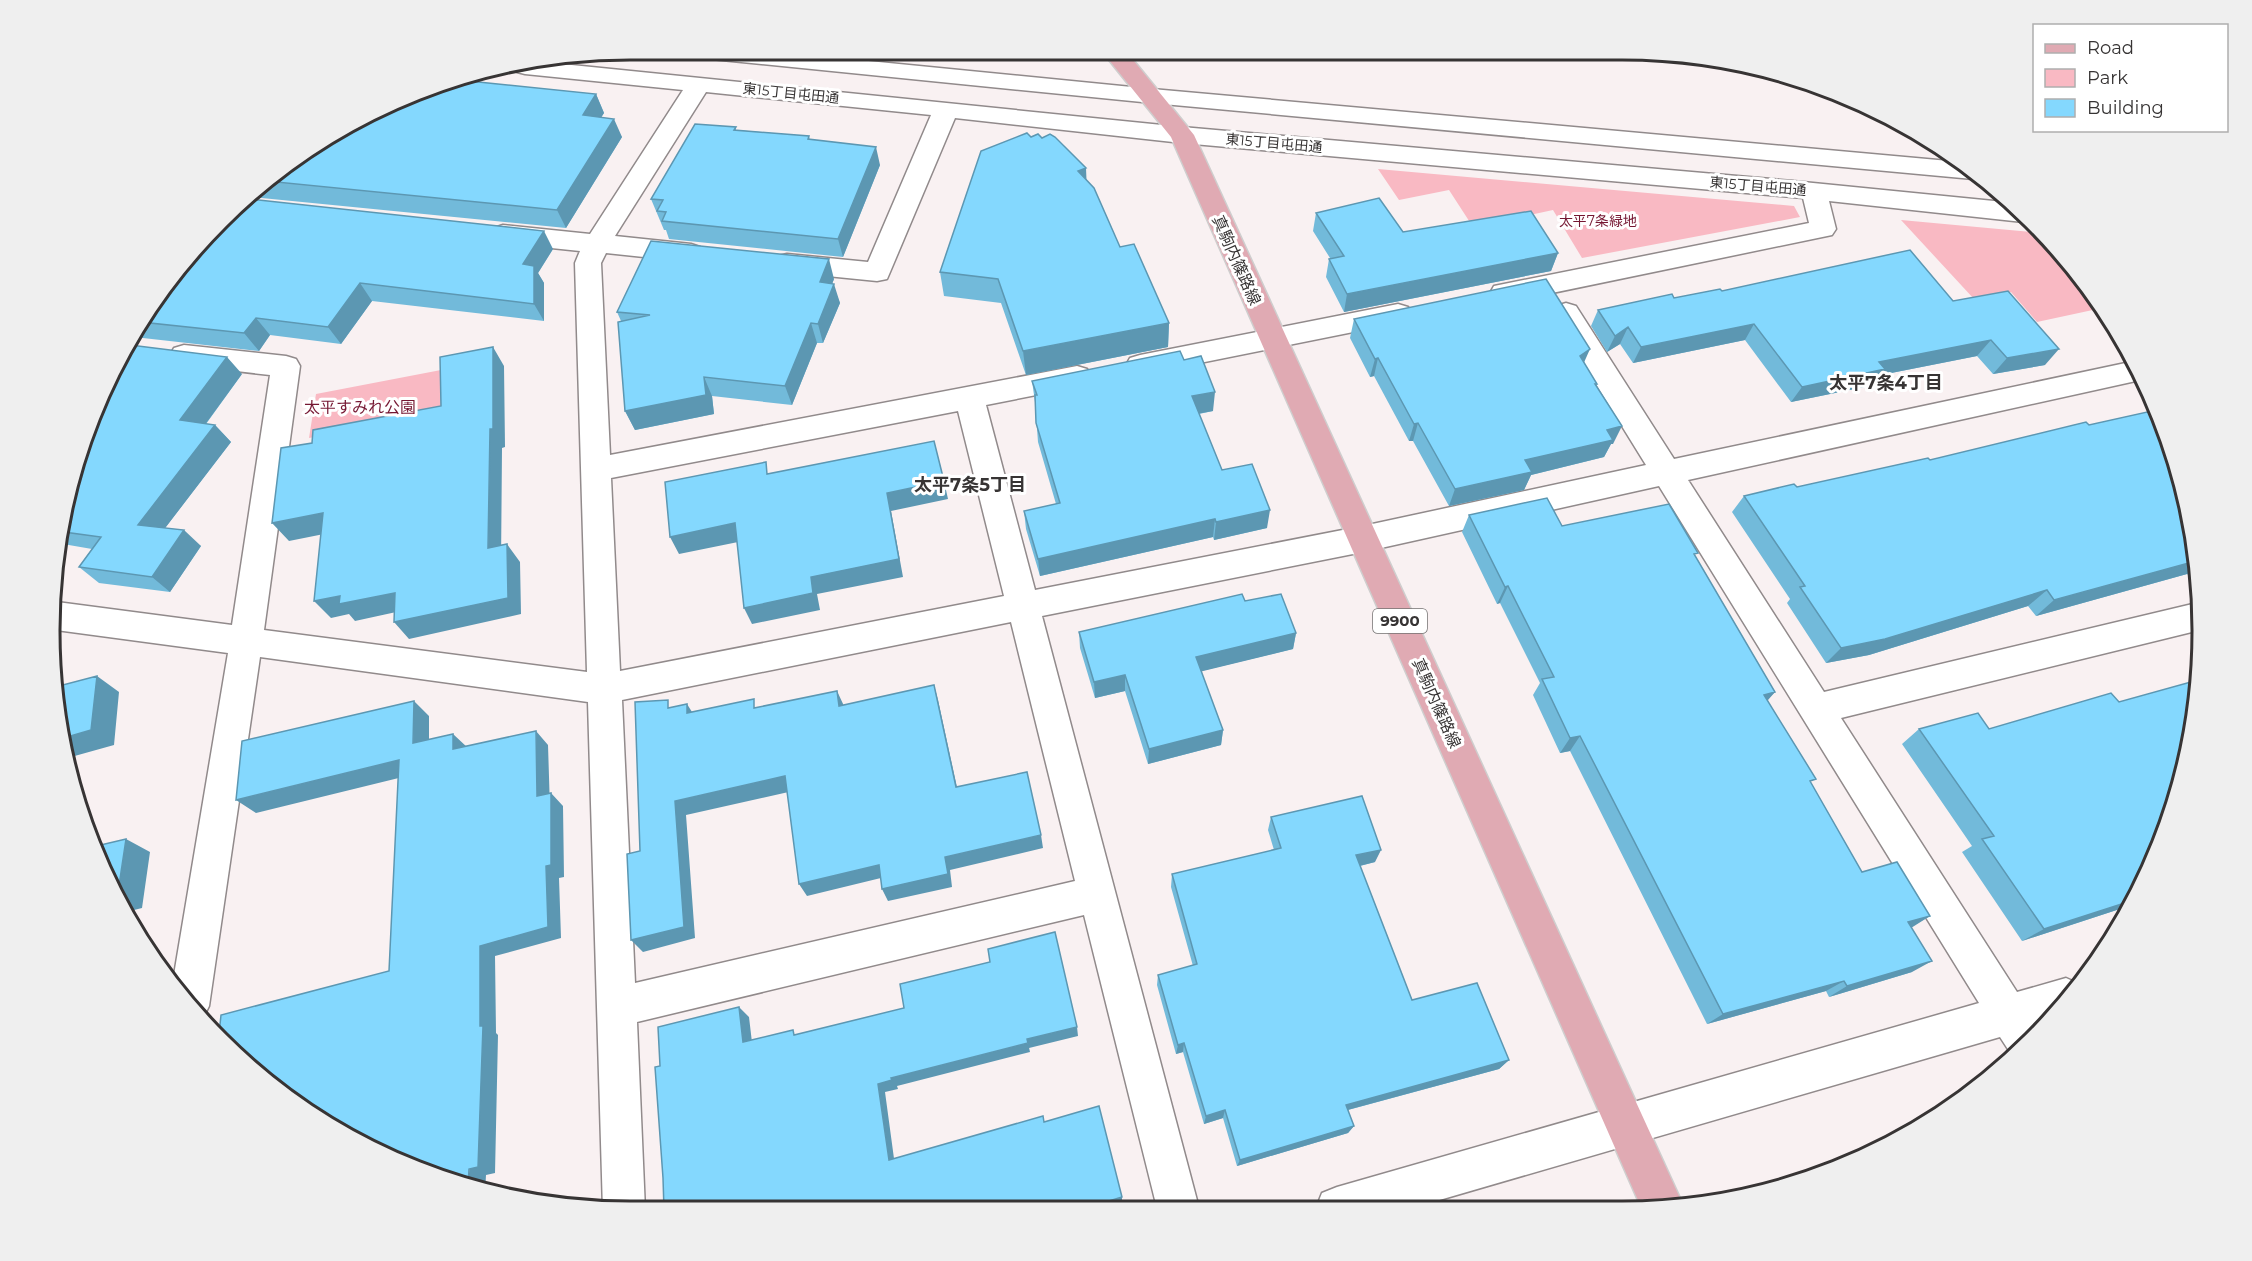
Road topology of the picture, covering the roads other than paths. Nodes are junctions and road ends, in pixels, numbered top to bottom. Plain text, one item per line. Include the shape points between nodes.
1 (799, 60) edge
2 (1121, 60) edge
3 (537, 68) edge
4 (699, 84) junction
5 (1152, 96) junction
6 (946, 109) junction
7 (1182, 135) junction
8 (1957, 170) edge
9 (1814, 191) junction
10 (2008, 211) edge
11 (479, 231) edge
12 (597, 244) junction
13 (714, 256) edge
14 (761, 260) edge
15 (1547, 284) junction
16 (1479, 298) edge
17 (1421, 309) edge
18 (1273, 338) junction
19 (151, 352) edge
20 (2130, 372) edge
21 (970, 399) junction
22 (596, 469) junction
23 (1668, 472) junction
24 (1363, 539) junction
25 (1024, 606) junction
26 (60, 617) edge
27 (2192, 618) edge
28 (246, 642) junction
29 (604, 689) junction
30 (1816, 709) junction
31 (1097, 894) junction
32 (191, 994) edge
33 (616, 1007) junction
34 (2046, 1011) edge
35 (2018, 1030) edge
36 (1627, 1126) junction
37 (1660, 1200) edge
38 (624, 1201) edge
39 (1176, 1201) edge
40 (1362, 1201) edge

1 - 5 street
2 - 5 main road, 真駒内篠路線 / 9900
3 - 4 street, 東15丁目屯田通
4 - 6 street, 東15丁目屯田通
4 - 12 street
5 - 7 main road, 真駒内篠路線 / 9900
5 - 8 street
6 - 7 street, 東15丁目屯田通
6 - 14 street via 878,272
7 - 9 street, 東15丁目屯田通
7 - 18 main road, 真駒内篠路線 / 9900
9 - 10 street, 東15丁目屯田通
9 - 15 street via 1823,229
11 - 12 street
12 - 13 street
12 - 22 street via 588,263
15 - 16 street
15 - 23 street
17 - 18 street
18 - 21 street
18 - 24 main road, 真駒内篠路線 / 9900
19 - 28 street via 286,366
20 - 23 street
21 - 22 street
21 - 25 street
22 - 29 street
23 - 24 street
23 - 30 street
24 - 25 street
24 - 36 main road, 真駒内篠路線 / 9900
25 - 29 street
25 - 31 street
26 - 28 street
27 - 30 street
28 - 29 street
28 - 32 street
29 - 33 street
30 - 35 street
31 - 33 street
31 - 39 street
33 - 38 street
34 - 35 street
35 - 36 street
36 - 37 main road, 真駒内篠路線 / 9900
36 - 40 street

